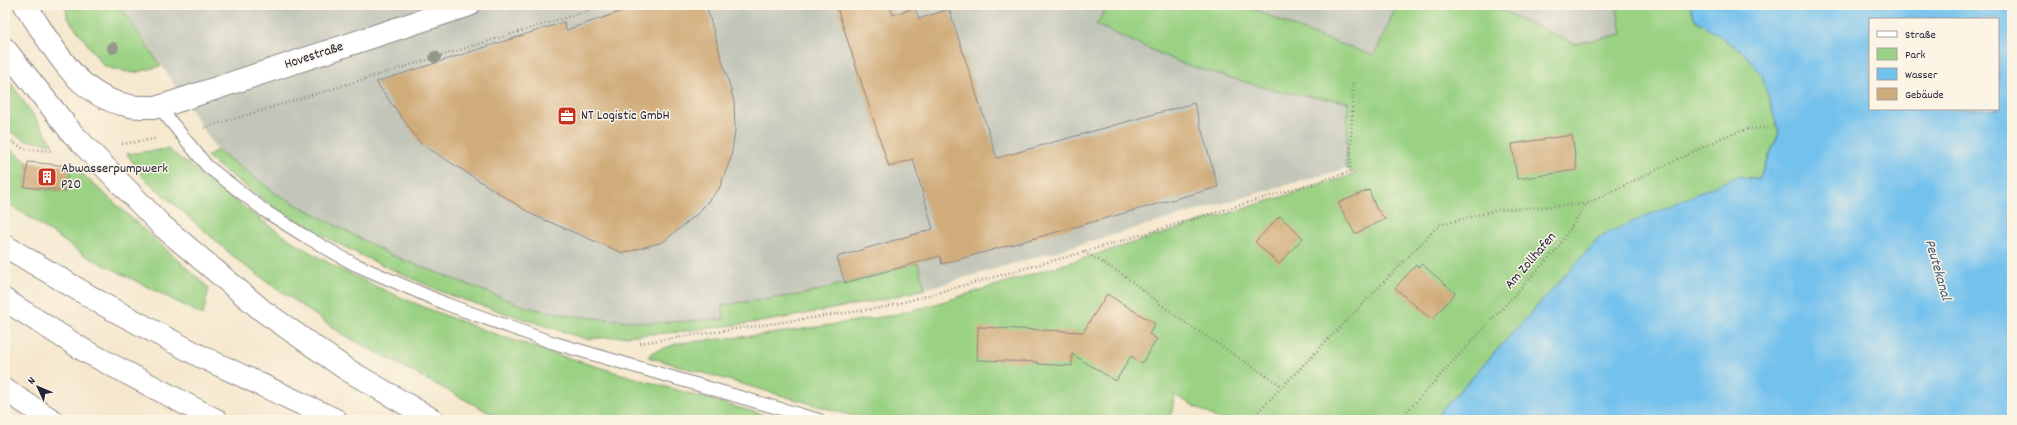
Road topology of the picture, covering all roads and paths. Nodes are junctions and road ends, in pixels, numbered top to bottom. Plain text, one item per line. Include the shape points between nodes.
1 (25, 5) edge
2 (469, 5) edge
3 (608, 5) edge
4 (5, 49) edge
5 (1353, 83) dead end
6 (159, 107) junction
7 (1768, 128) dead end
8 (180, 135) junction
9 (5, 137) edge
10 (144, 140) dead end
11 (115, 145) dead end
12 (57, 152) dead end
13 (1586, 204) junction
14 (5, 246) edge
15 (1084, 252) junction
16 (5, 300) edge
17 (636, 343) dead end
18 (1282, 386) junction
19 (5, 390) edge
20 (52, 420) edge
21 (216, 420) edge
22 (336, 420) edge
23 (433, 420) edge
24 (819, 420) edge
25 (1250, 420) edge
26 (1399, 420) edge

1 - 6 main road, Hovestraße via 69,71 86,87 104,99 126,106
2 - 6 main road, Hovestraße
3 - 8 path
4 - 23 main road via 72,133 161,225 263,311 346,369
5 - 15 path via 1350,172
6 - 8 lane
7 - 13 path via 1748,129 1726,136
8 - 24 lane via 207,166 265,211 354,264 446,304 551,342
9 - 12 path via 24,149
10 - 11 path
13 - 18 path via 1498,210 1439,225
13 - 26 path, Am Zollhafen via 1557,249
14 - 22 main road via 106,306 200,356
15 - 17 path via 886,307 769,326
15 - 18 path via 1122,274 1181,320
16 - 21 main road via 85,351
18 - 25 path
19 - 20 main road

